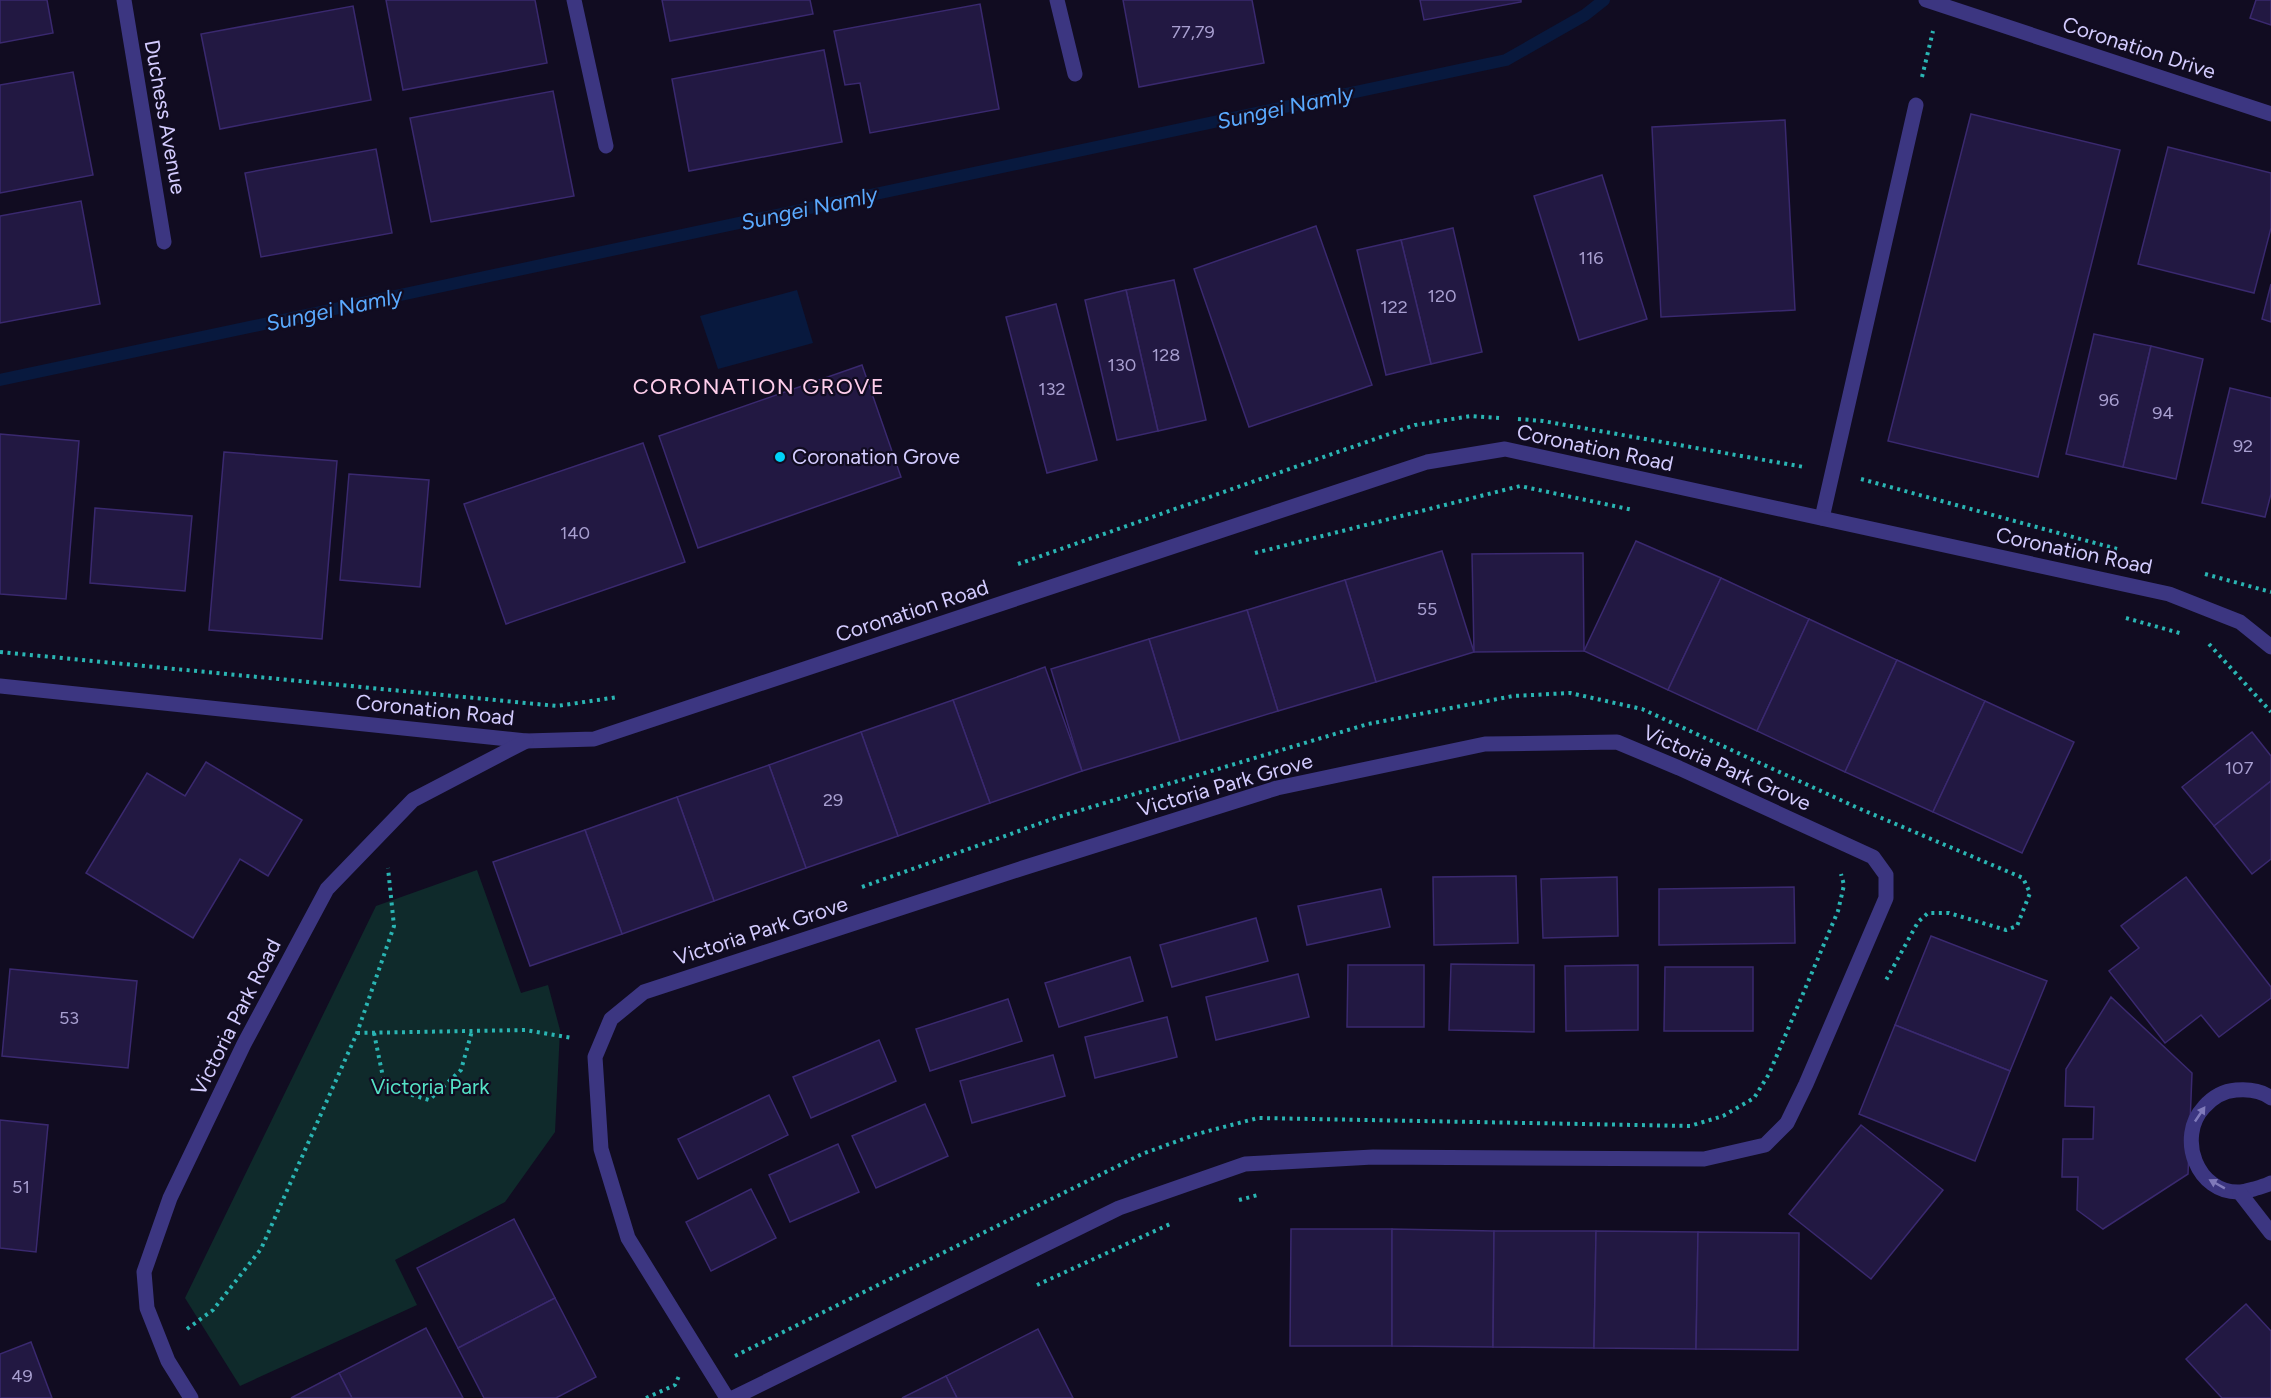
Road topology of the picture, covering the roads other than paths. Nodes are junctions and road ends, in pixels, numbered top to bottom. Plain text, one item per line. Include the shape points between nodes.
1 (124, 0) edge
2 (574, 0) edge
3 (1058, 0) edge
4 (1933, 2) edge
5 (1075, 74) dead end
6 (1916, 105) road end
7 (2271, 114) edge
8 (606, 146) dead end
9 (164, 242) dead end
10 (1822, 518) junction
11 (2271, 647) edge
12 (0, 686) edge
13 (526, 741) junction
14 (2271, 1098) edge
15 (2271, 1183) edge
16 (2240, 1192) junction
17 (2271, 1233) edge
18 (191, 1398) edge
19 (727, 1398) edge
20 (733, 1398) edge

1 - 9 street, Duchess Avenue
2 - 8 street
3 - 5 street
4 - 7 street, Coronation Drive
6 - 10 street
10 - 11 street, Coronation Road via 2169,594 2240,622
10 - 13 street, Coronation Road via 1505,449 1427,462 594,739
12 - 13 street, Coronation Road
13 - 18 street, Victoria Park Road via 413,800 327,889 244,1044 170,1198 144,1272 147,1308 168,1361
16 -> 14 street via 2209,1181 2198,1168 2191,1150 2191,1131 2199,1113 2212,1099 2229,1091 2249,1089
15 - 16 street
16 - 17 street
19 - 20 street, Victoria Park Grove via 628,1238 601,1149 595,1058 611,1019 644,992 1277,788 1485,744 1617,742 1873,857 1886,875 1886,898 1806,1084 1787,1123 1765,1145 1704,1159 1373,1156 1245,1164 1119,1208

